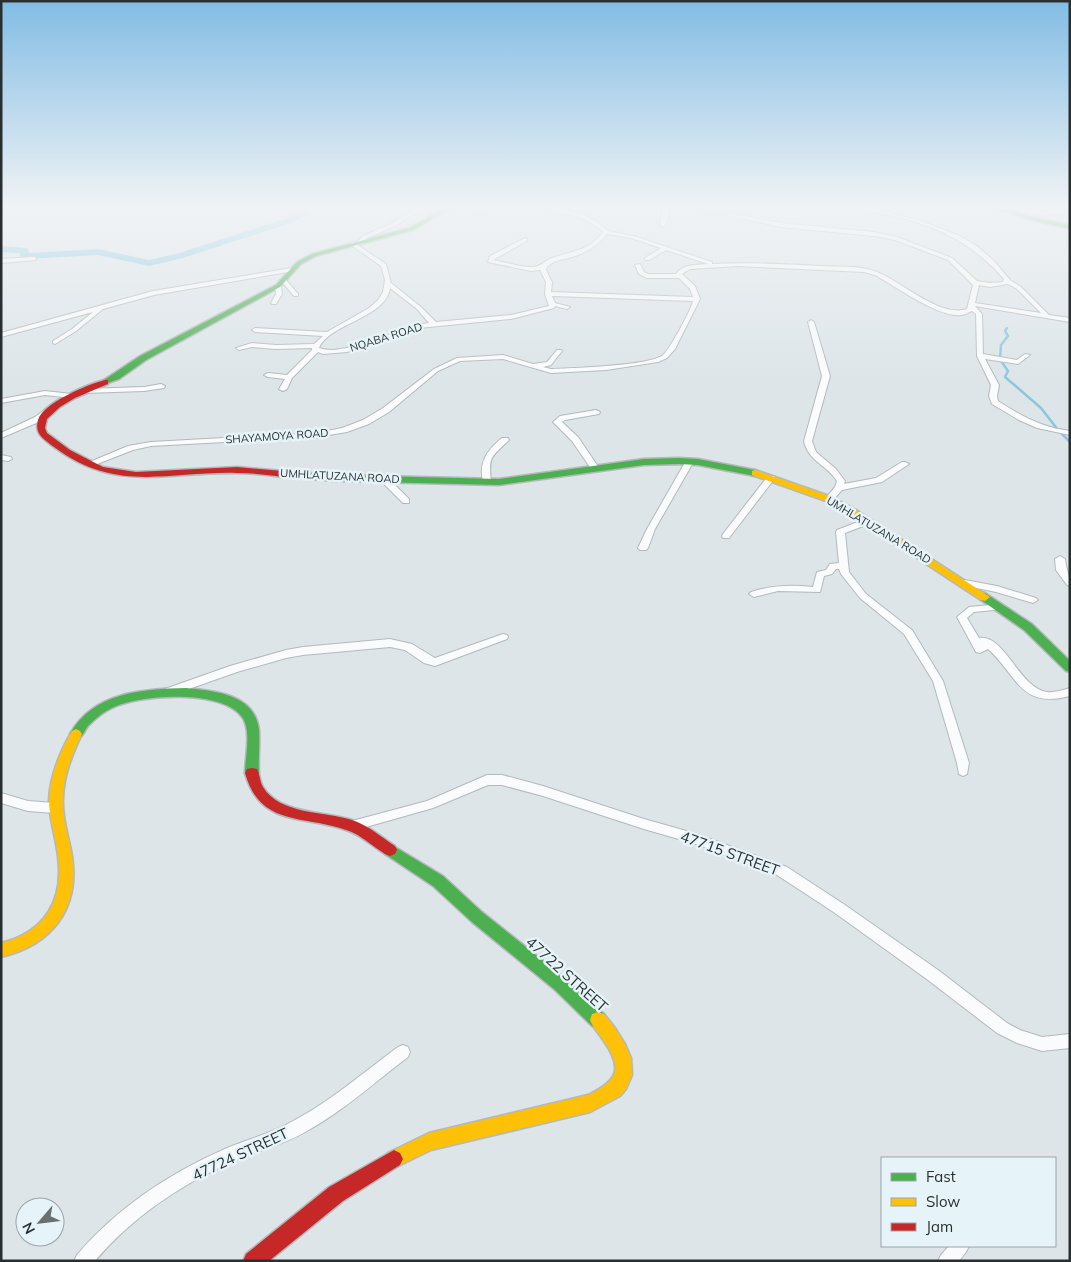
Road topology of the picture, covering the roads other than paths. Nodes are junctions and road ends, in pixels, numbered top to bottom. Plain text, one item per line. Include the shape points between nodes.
1 (297, 265) edge
2 (384, 265) edge
3 (510, 265) edge
4 (546, 265) edge
5 (638, 265) dead end
6 (709, 265) edge
7 (757, 265) edge
8 (956, 265) edge
9 (993, 265) edge
10 (543, 268) junction
11 (292, 270) junction
12 (680, 276) junction
13 (1006, 281) junction
14 (976, 283) junction
15 (281, 284) junction
16 (389, 284) junction
17 (548, 294) junction
18 (296, 296) dead end
19 (697, 298) junction
20 (274, 303) dead end
21 (552, 304) junction
22 (971, 305) junction
23 (103, 307) junction
24 (567, 308) dead end
25 (1046, 315) junction
26 (1070, 320) edge
27 (811, 322) dead end
28 (433, 323) junction
29 (255, 330) dead end
30 (328, 334) junction
31 (1, 335) edge
32 (55, 342) dead end
33 (239, 348) dead end
34 (316, 348) junction
35 (559, 351) dead end
36 (1026, 355) dead end
37 (980, 356) junction
38 (528, 365) junction
39 (268, 375) dead end
40 (289, 377) junction
41 (161, 386) dead end
42 (283, 390) dead end
43 (84, 391) junction
44 (72, 396) junction
45 (1, 401) edge
46 (50, 410) junction
47 (596, 412) dead end
48 (1, 426) edge
49 (15, 430) junction
50 (1070, 433) edge
51 (1, 436) edge
52 (505, 440) dead end
53 (690, 462) junction
54 (89, 464) junction
55 (905, 464) dead end
56 (595, 468) junction
57 (771, 478) junction
58 (384, 479) junction
59 (487, 482) junction
60 (839, 488) junction
61 (829, 499) junction
62 (406, 501) dead end
63 (868, 521) junction
64 (726, 536) dead end
65 (643, 548) dead end
66 (1060, 560) dead end
67 (844, 566) junction
68 (1070, 582) edge
69 (965, 583) junction
70 (754, 594) dead end
71 (1033, 600) dead end
72 (1001, 607) junction
73 (503, 638) dead end
74 (1070, 668) edge
75 (1070, 692) edge
76 (159, 694) junction
77 (963, 771) dead end
78 (1, 798) edge
79 (56, 808) junction
80 (352, 826) junction
81 (1, 950) edge
82 (1070, 1041) edge
83 (403, 1052) dead end
84 (959, 1247) edge
85 (83, 1261) edge
86 (253, 1261) edge
87 (947, 1261) edge

1 - 11 street
2 - 16 street
3 - 10 street
4 - 10 street
5 - 12 street via 643,275
6 - 12 street via 687,268 679,272
7 - 22 street via 865,270 891,280 943,311 962,314 970,310
8 - 14 street
9 - 13 street
10 - 17 street via 549,282
11 - 15 street
11 - 23 street via 153,293
12 - 19 street via 694,288
13 - 14 street
13 - 25 street via 1019,288
14 - 22 street
15 - 18 street
15 - 20 street
15 - 43 street via 143,358 116,377
16 - 28 street
16 - 30 street, NQABA ROAD via 379,303
17 - 19 street
17 - 21 street
19 - 38 street, SHAYAMOYA ROAD via 669,354 656,361 566,370 545,370
21 - 24 street
21 - 28 street, NQABA ROAD via 547,309 511,317
22 - 25 street
22 - 37 street via 979,314
23 - 31 street
23 - 32 street
25 - 26 street
27 - 60 street via 826,376 808,446 839,477
28 - 34 street, NQABA ROAD via 351,349 327,352
29 - 30 street
30 - 34 street, NQABA ROAD
33 - 34 street via 252,345
34 - 40 street
35 - 38 street via 548,364
36 - 37 street via 1018,362
37 - 50 street via 995,385 995,402 1029,424
38 - 54 street, SHAYAMOYA ROAD via 502,357 459,359 433,371 376,416 335,432 151,444
39 - 40 street
40 - 42 street
41 - 43 street
43 - 44 street
44 - 45 street via 45,393
44 - 46 street
46 - 49 street
46 - 54 street, UMHLATUZANA ROAD via 41,424 43,434
47 - 56 street via 557,422 575,439
48 - 49 street
49 - 51 street
52 - 59 street via 486,459
53 - 56 street, UMHLATUZANA ROAD via 661,461
53 - 57 street, UMHLATUZANA ROAD via 715,464
53 - 65 street
54 - 58 street, UMHLATUZANA ROAD via 136,476 237,470
55 - 60 street via 879,480
56 - 59 street, UMHLATUZANA ROAD via 523,480
57 - 61 street, UMHLATUZANA ROAD
57 - 64 street
58 - 59 street, UMHLATUZANA ROAD
58 - 62 street
60 - 61 street
61 - 63 street, UMHLATUZANA ROAD
63 - 67 street via 840,532
63 - 69 street, UMHLATUZANA ROAD
66 - 68 street via 1061,570
67 - 70 street via 834,566 829,572 820,574 817,590 796,590 787,586
67 - 77 street via 844,572 863,596 908,632 938,681
69 - 71 street via 997,588
69 - 72 street, UMHLATUZANA ROAD
72 - 74 street, UMHLATUZANA ROAD via 1028,627
72 - 75 street via 972,609 962,617 980,649 986,646 982,641 990,643 1017,678 1040,695
73 - 76 street via 436,662 408,647 390,643 286,654
76 - 79 street, 47722 STREET via 119,700 84,722 67,749 60,772
76 - 80 street, 47722 STREET via 222,696 243,707 251,725 251,778 260,796 278,808
78 - 79 street via 28,806
79 - 81 street, 47722 STREET via 67,873 59,906 42,932 26,943
80 - 82 street, 47715 STREET via 429,805 487,780 502,780 543,791 697,839 782,871 910,958 1002,1028 1042,1044
80 - 86 street, 47722 STREET via 432,877 568,991 606,1029 619,1048 624,1062 623,1079 618,1089 590,1103 429,1142 406,1152 338,1192
83 - 85 street, 47724 STREET via 300,1126 223,1158 161,1192 108,1232
84 - 87 street

